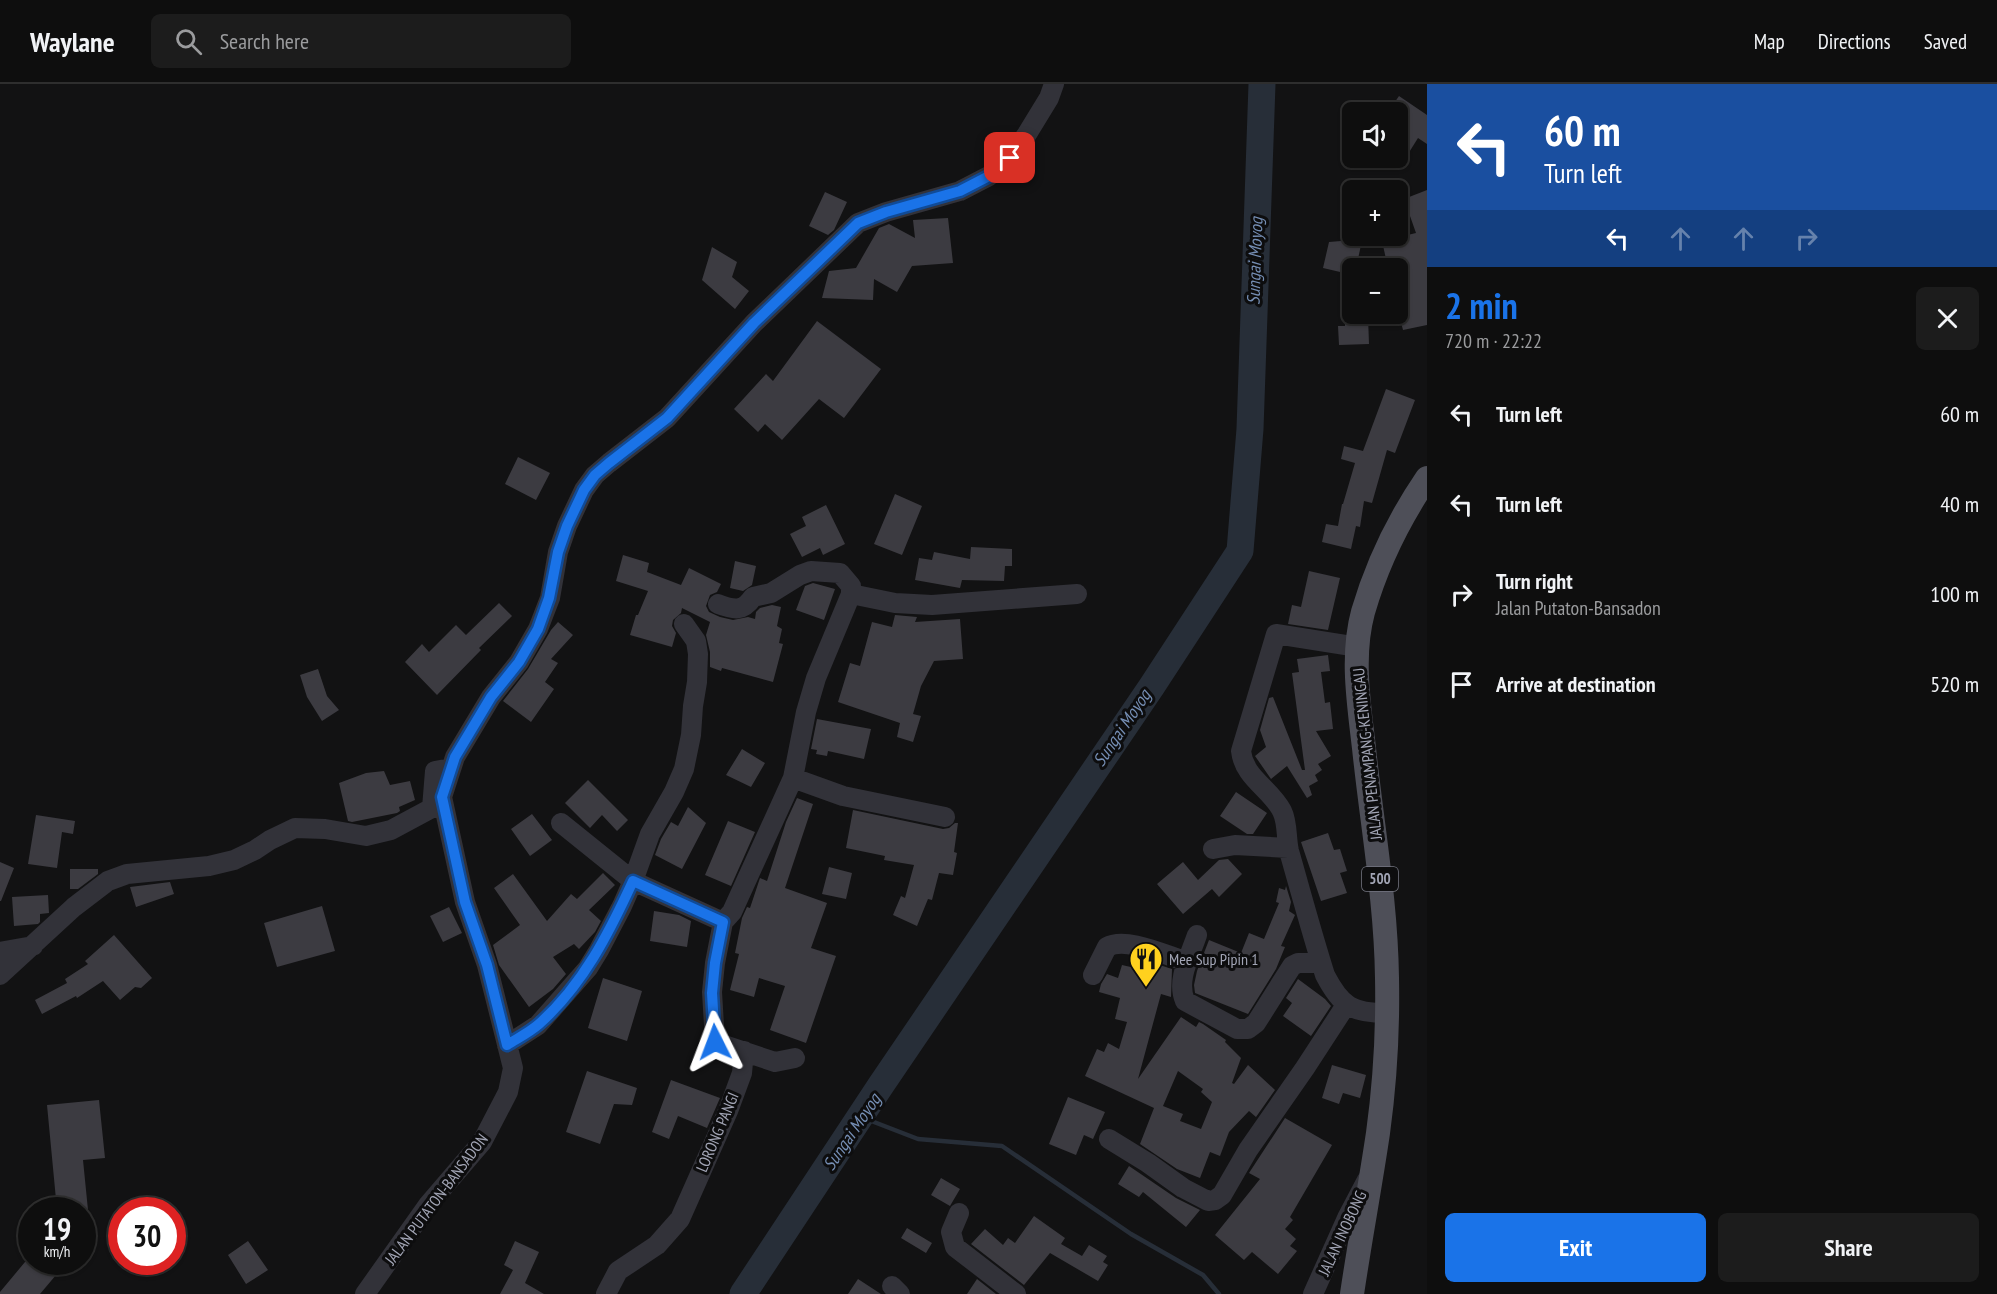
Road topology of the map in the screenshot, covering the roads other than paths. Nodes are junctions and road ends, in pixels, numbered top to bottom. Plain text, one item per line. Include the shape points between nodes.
1 (1054, 84) edge
2 (1427, 478) edge
3 (851, 594) junction
4 (1077, 594) dead end
5 (718, 604) dead end
6 (684, 624) dead end
7 (1358, 647) junction
8 (451, 768) junction
9 (793, 778) junction
10 (945, 817) dead end
11 (561, 823) dead end
12 (1288, 848) junction
13 (1213, 849) dead end
14 (633, 881) junction
15 (723, 922) junction
16 (1197, 935) dead end
17 (33, 946) junction
18 (0, 952) edge
19 (1188, 962) junction
20 (1321, 963) junction
21 (0, 975) edge
22 (1093, 975) dead end
23 (1346, 1005) junction
24 (1386, 1013) junction
25 (507, 1045) junction
26 (744, 1051) junction
27 (795, 1058) dead end
28 (1109, 1139) dead end
29 (1372, 1172) junction
30 (959, 1213) dead end
31 (365, 1294) edge
32 (606, 1294) edge
33 (1016, 1294) edge
34 (1313, 1294) edge
35 (1352, 1294) edge

1 - 8 street, JALAN PUTATON-BANSADON via 1027,134 1010,158 989,176 960,191 858,223 754,323 667,418 595,475 567,526 538,629 519,662 491,697
2 - 7 main road, JALAN PENAMPANG-KENINGAU / 500 via 1384,554 1363,613
3 - 4 street via 932,605
3 - 5 street via 851,586 840,573 811,571 771,593 753,597 741,609
3 - 9 street via 816,678
6 - 14 street via 696,641 698,654 688,754 674,792 650,834
7 - 12 street via 1276,634 1241,752 1248,771 1282,812
7 - 24 main road, JALAN PENAMPANG-KENINGAU / 500 via 1360,713 1384,915
8 - 17 street via 435,771 432,808 391,830 366,836 295,828 234,860 127,874 108,881 74,907
8 - 25 street, JALAN PUTATON-BANSADON via 442,797 465,902 487,965
9 - 10 street via 843,796
9 - 15 street via 732,912
11 - 14 street
12 - 13 street via 1235,845
12 - 20 street
14 - 15 street
14 - 25 street via 588,968 538,1025
15 - 26 street via 712,993 715,1042
16 - 19 street
17 - 18 street
17 - 21 street
19 - 20 street via 1181,981 1185,1001 1238,1029 1248,1029 1256,1023 1292,966
19 - 22 street via 1131,944 1115,943 1107,947
20 - 23 street via 1330,985
23 - 24 street via 1365,1013
23 - 28 street via 1222,1195 1215,1200 1208,1201 1183,1188
24 - 29 main road, JALAN PENAMPANG-KENINGAU / 500
25 - 31 street, JALAN PUTATON-BANSADON via 513,1068 508,1092 482,1142 429,1205
26 - 27 street via 775,1062
26 - 32 street, LORONG PANGI via 742,1073 728,1111 680,1219 657,1245 618,1271
29 - 34 street, JALAN INOBONG
29 - 35 main road, JALAN PENAMPANG-KENINGAU / 500
30 - 33 street via 951,1232 955,1247

